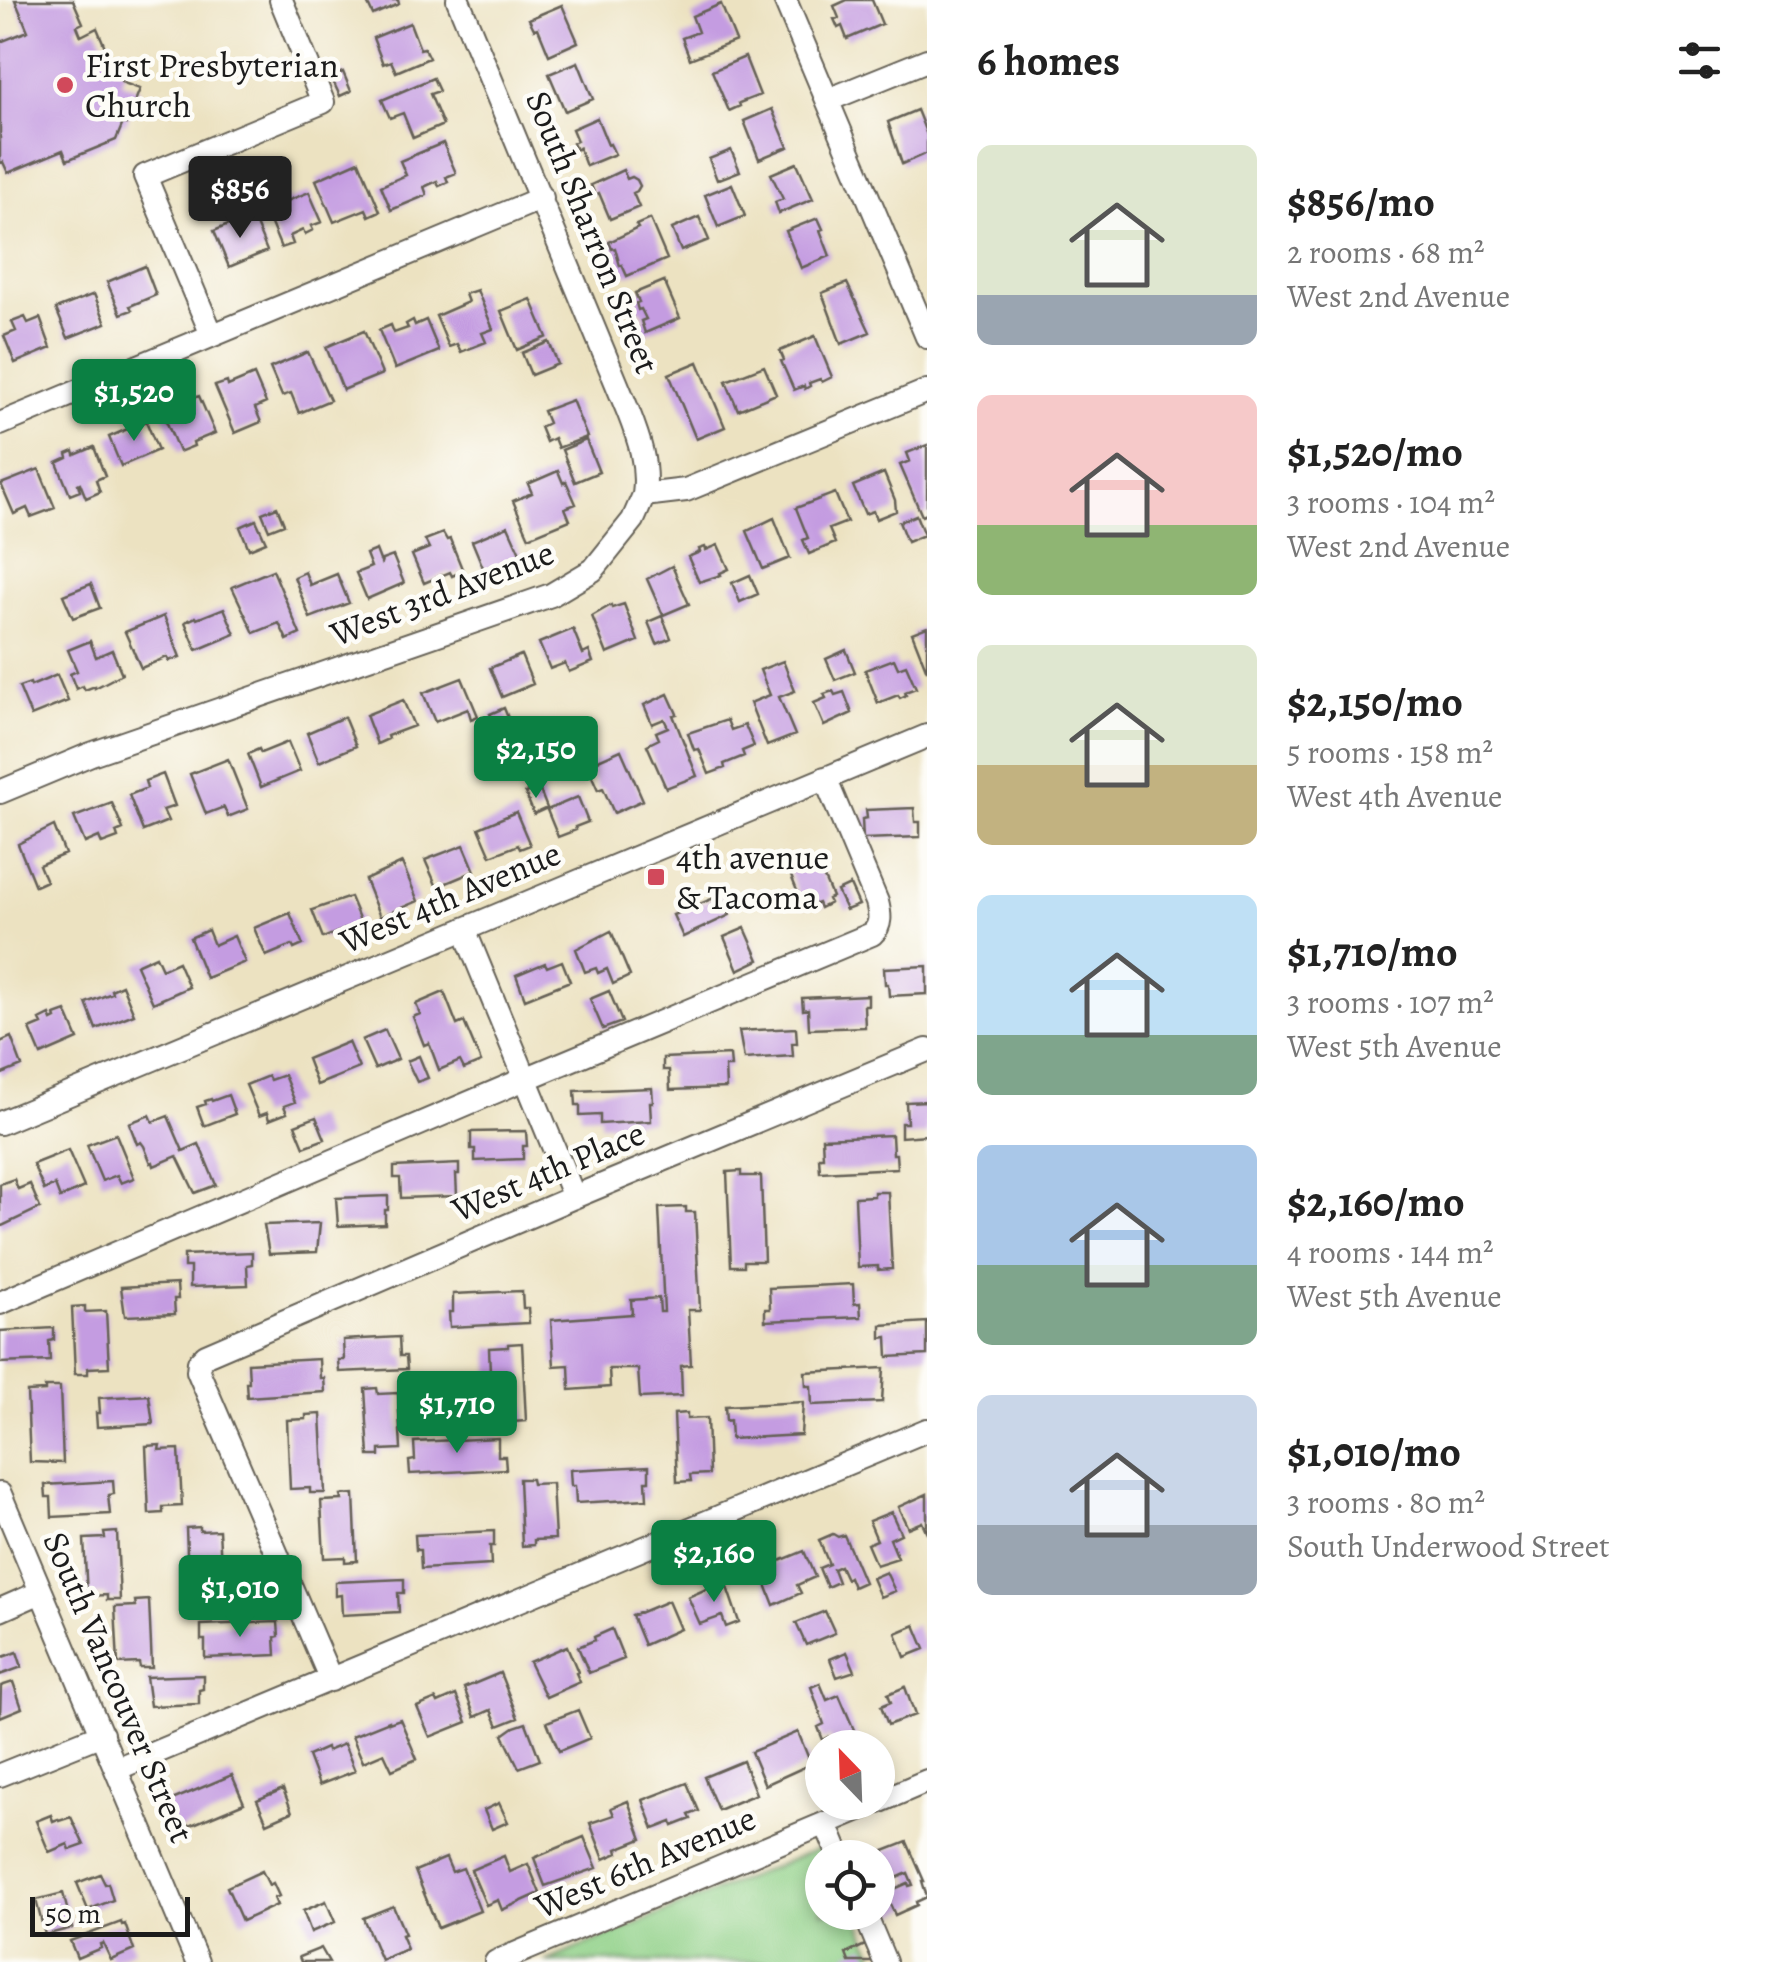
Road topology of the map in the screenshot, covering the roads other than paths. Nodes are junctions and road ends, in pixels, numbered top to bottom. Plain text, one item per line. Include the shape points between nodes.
1 (281, 0) edge
2 (458, 0) edge
3 (785, 0) edge
4 (927, 60) edge
5 (828, 100) junction
6 (542, 198) junction
7 (212, 335) junction
8 (927, 337) edge
9 (927, 390) edge
10 (0, 424) edge
11 (644, 494) junction
12 (927, 736) edge
13 (825, 778) junction
14 (0, 792) edge
15 (464, 929) junction
16 (927, 1050) edge
17 (525, 1079) junction
18 (0, 1123) edge
19 (574, 1198) junction
20 (0, 1303) edge
21 (927, 1430) edge
22 (0, 1494) edge
23 (41, 1592) junction
24 (0, 1610) edge
25 (331, 1680) junction
26 (102, 1734) junction
27 (116, 1769) junction
28 (0, 1775) edge
29 (927, 1781) edge
30 (895, 1794) edge
31 (835, 1820) edge
32 (826, 1824) junction
33 (833, 1840) edge
34 (872, 1930) edge
35 (197, 1962) edge
36 (496, 1962) edge
37 (885, 1962) edge

1 - 7 street via 323,102 145,176
2 - 6 street, South Sharron Street
3 - 5 street
4 - 5 street
5 - 8 street
6 - 7 street
6 - 11 street, South Sharron Street via 636,431
7 - 10 street
9 - 11 street via 686,490
11 - 14 street, West 3rd Avenue via 633,520 593,570 551,595 149,733
12 - 13 street, West 4th Avenue
13 - 15 street, West 4th Avenue
13 - 17 street via 877,902 878,929
15 - 17 street
15 - 18 street, West 4th Avenue
16 - 19 street, West 4th Place
17 - 19 street
17 - 20 street
19 - 25 street, West 4th Place via 199,1362
21 - 25 street
22 - 23 street, South Vancouver Street
23 - 24 street
23 - 26 street, South Vancouver Street
25 - 27 street
26 - 27 street, South Vancouver Street
26 - 28 street
27 - 35 street, South Vancouver Street
29 - 30 street, West 6th Avenue
31 - 32 street, West 6th Avenue
32 - 33 street
32 - 36 street, West 6th Avenue
34 - 37 street

